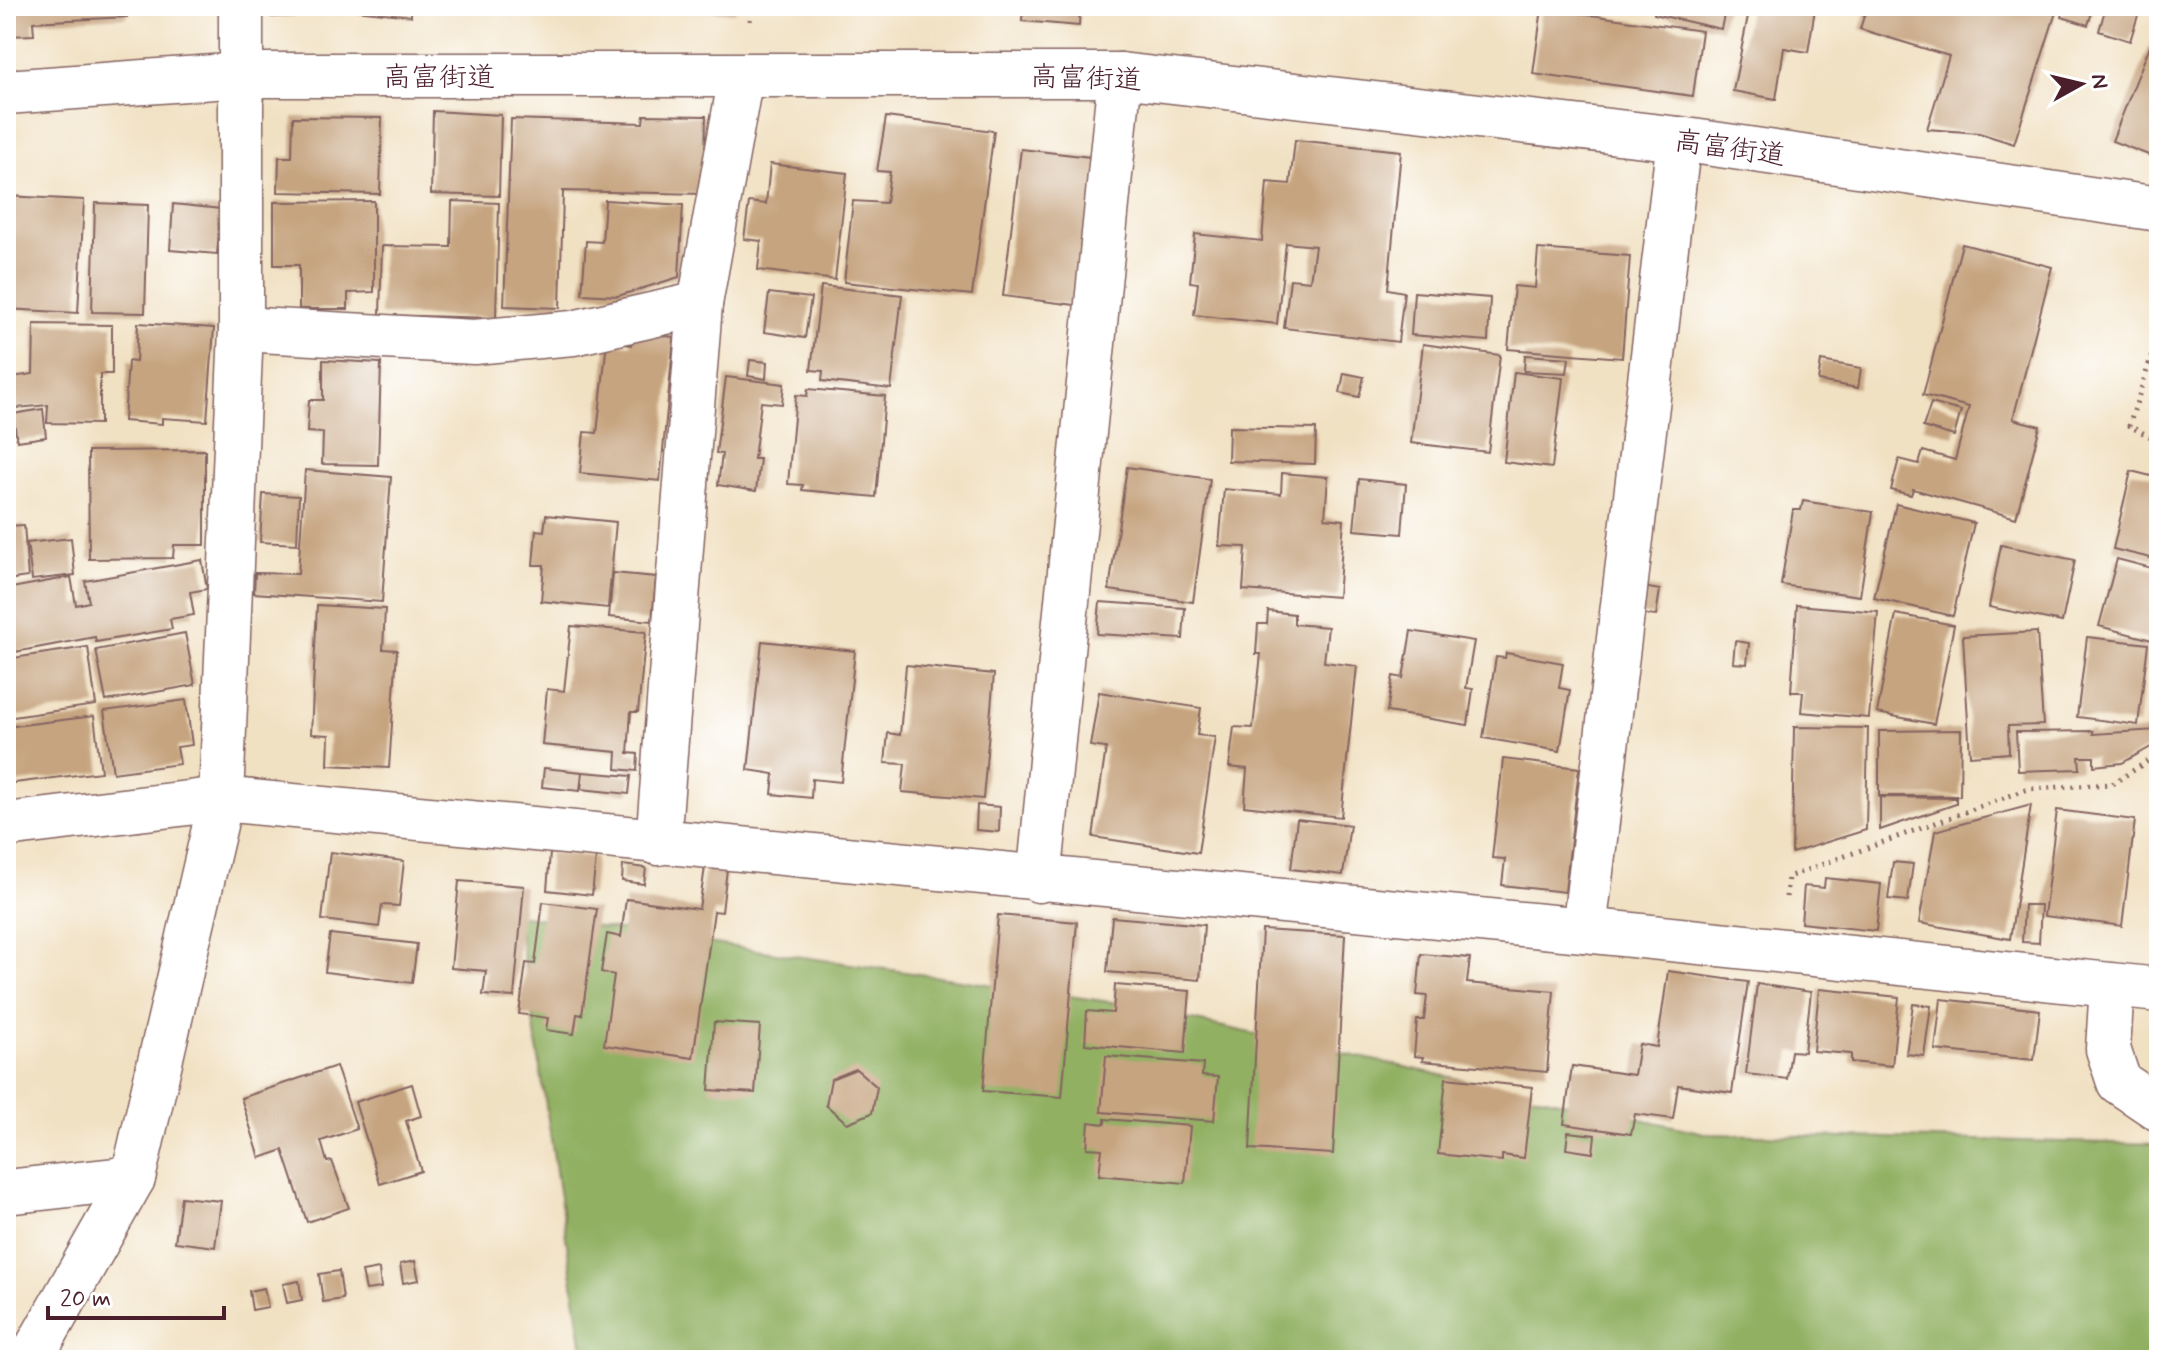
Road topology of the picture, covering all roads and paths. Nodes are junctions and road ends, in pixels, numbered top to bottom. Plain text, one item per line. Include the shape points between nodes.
1 (241, 6) edge
2 (242, 75) junction
3 (1120, 75) junction
4 (741, 76) junction
5 (6, 92) edge
6 (1679, 139) junction
7 (2159, 209) edge
8 (700, 304) junction
9 (241, 329) junction
10 (2159, 333) edge
11 (2159, 441) edge
12 (2159, 754) edge
13 (221, 799) junction
14 (6, 825) edge
15 (658, 843) junction
16 (1039, 880) junction
17 (1584, 930) junction
18 (1778, 951) junction
19 (2112, 986) junction
20 (2159, 990) edge
21 (2159, 1109) edge
22 (133, 1178) junction
23 (6, 1192) edge
24 (30, 1360) edge

1 - 2 street
2 - 4 street, 高富街道
2 - 5 street, 高富街道
2 - 9 street
3 - 4 street, 高富街道
3 - 6 street, 高富街道
3 - 16 street
4 - 8 street
6 - 7 street, 高富街道
6 - 17 street
8 - 9 street via 573,333 474,342
8 - 15 street
9 - 13 street
10 - 11 path via 2129,426
12 - 18 path via 2112,784 2028,789 1788,877
13 - 14 street
13 - 15 street
13 - 22 street
15 - 16 street
16 - 17 street
17 - 18 street
18 - 19 street
19 - 20 street
19 - 21 street via 2108,1049 2119,1082
22 - 23 street
22 - 24 street

